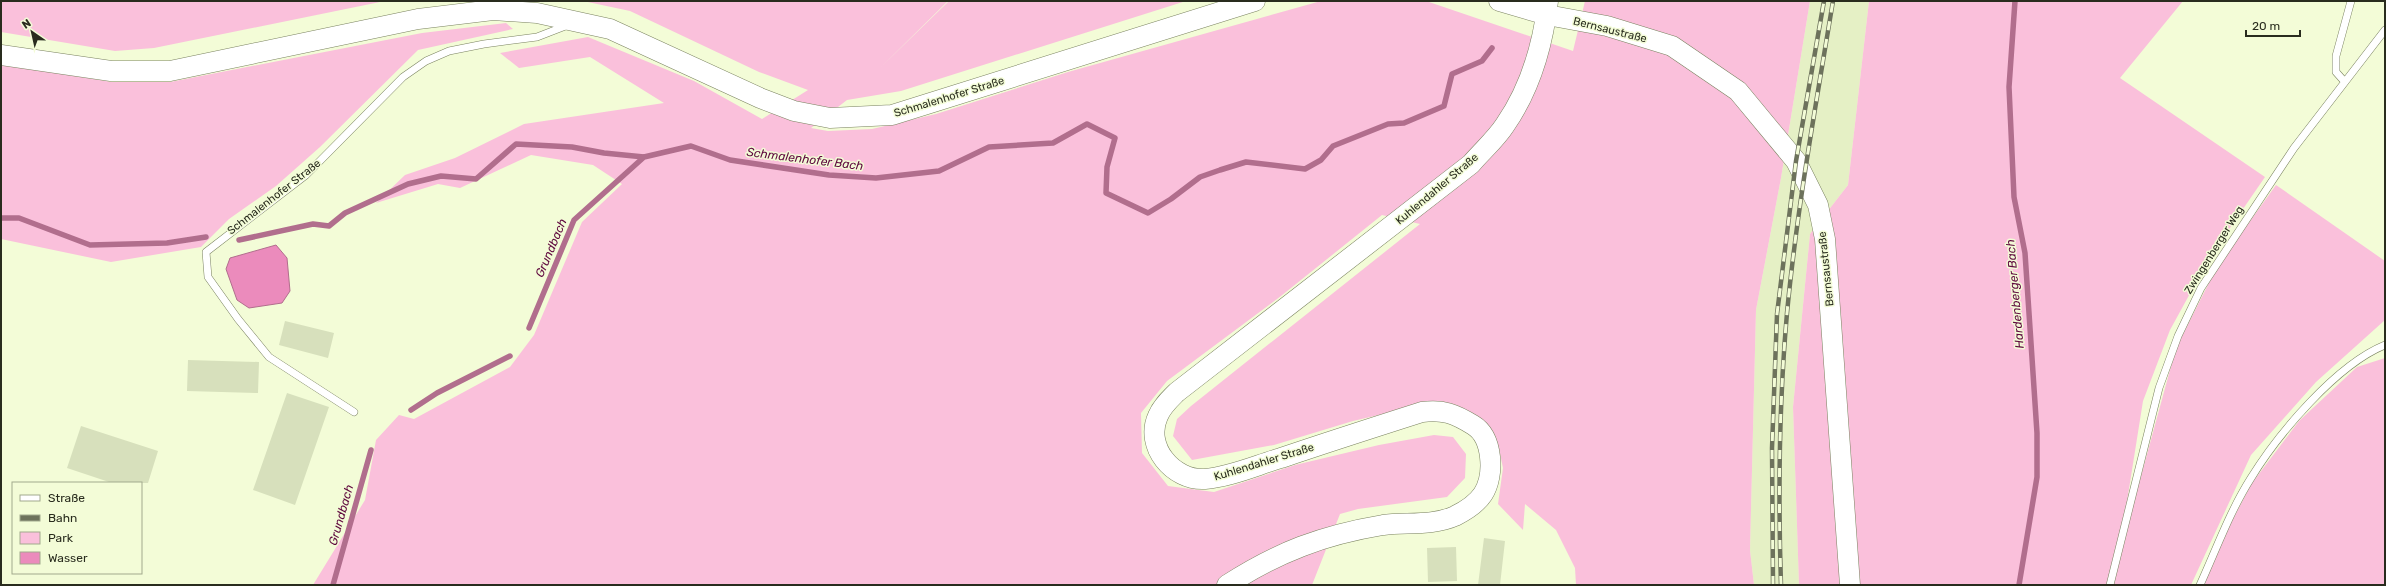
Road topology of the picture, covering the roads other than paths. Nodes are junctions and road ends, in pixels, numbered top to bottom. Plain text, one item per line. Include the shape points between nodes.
1 (1255, 1) edge
2 (1499, 1) edge
3 (2351, 1) edge
4 (1547, 8) edge
5 (578, 21) junction
6 (2385, 30) edge
7 (1, 55) edge
8 (2344, 81) junction
9 (2385, 345) edge
10 (354, 412) dead end
11 (1227, 585) edge
12 (1850, 585) edge
13 (2110, 585) edge
14 (2200, 585) edge

1 - 5 main road, Schmalenhofer Straße via 892,115 859,118 830,118 794,111 610,29
2 - 4 main road
3 - 8 lane via 2336,56 2336,72
4 - 11 main road, Kuhlendahler Straße via 1532,76 1521,101 1505,126 1470,164 1177,392 1158,416 1155,430 1155,442 1159,453 1168,464 1186,476 1204,479 1254,466 1422,412 1438,410 1451,413 1477,428 1485,440 1490,454 1490,478 1483,494 1469,508 1454,517 1350,531 1275,556
4 - 12 main road, Bernsaustraße via 1672,46 1738,91 1796,161 1805,177 1818,205 1825,239
5 - 7 main road, Schmalenhofer Straße via 537,12 493,10 418,19 170,70 111,71
5 - 10 lane, Schmalenhofer Straße via 537,37 449,51 426,61 403,76 306,175 206,252 208,277 238,320 269,357
6 - 8 lane, Zwingenberger Weg
8 - 13 lane, Zwingenberger Weg via 2265,189 2205,281 2178,336 2159,388
9 - 14 lane via 2359,359 2329,381 2282,436 2251,478

